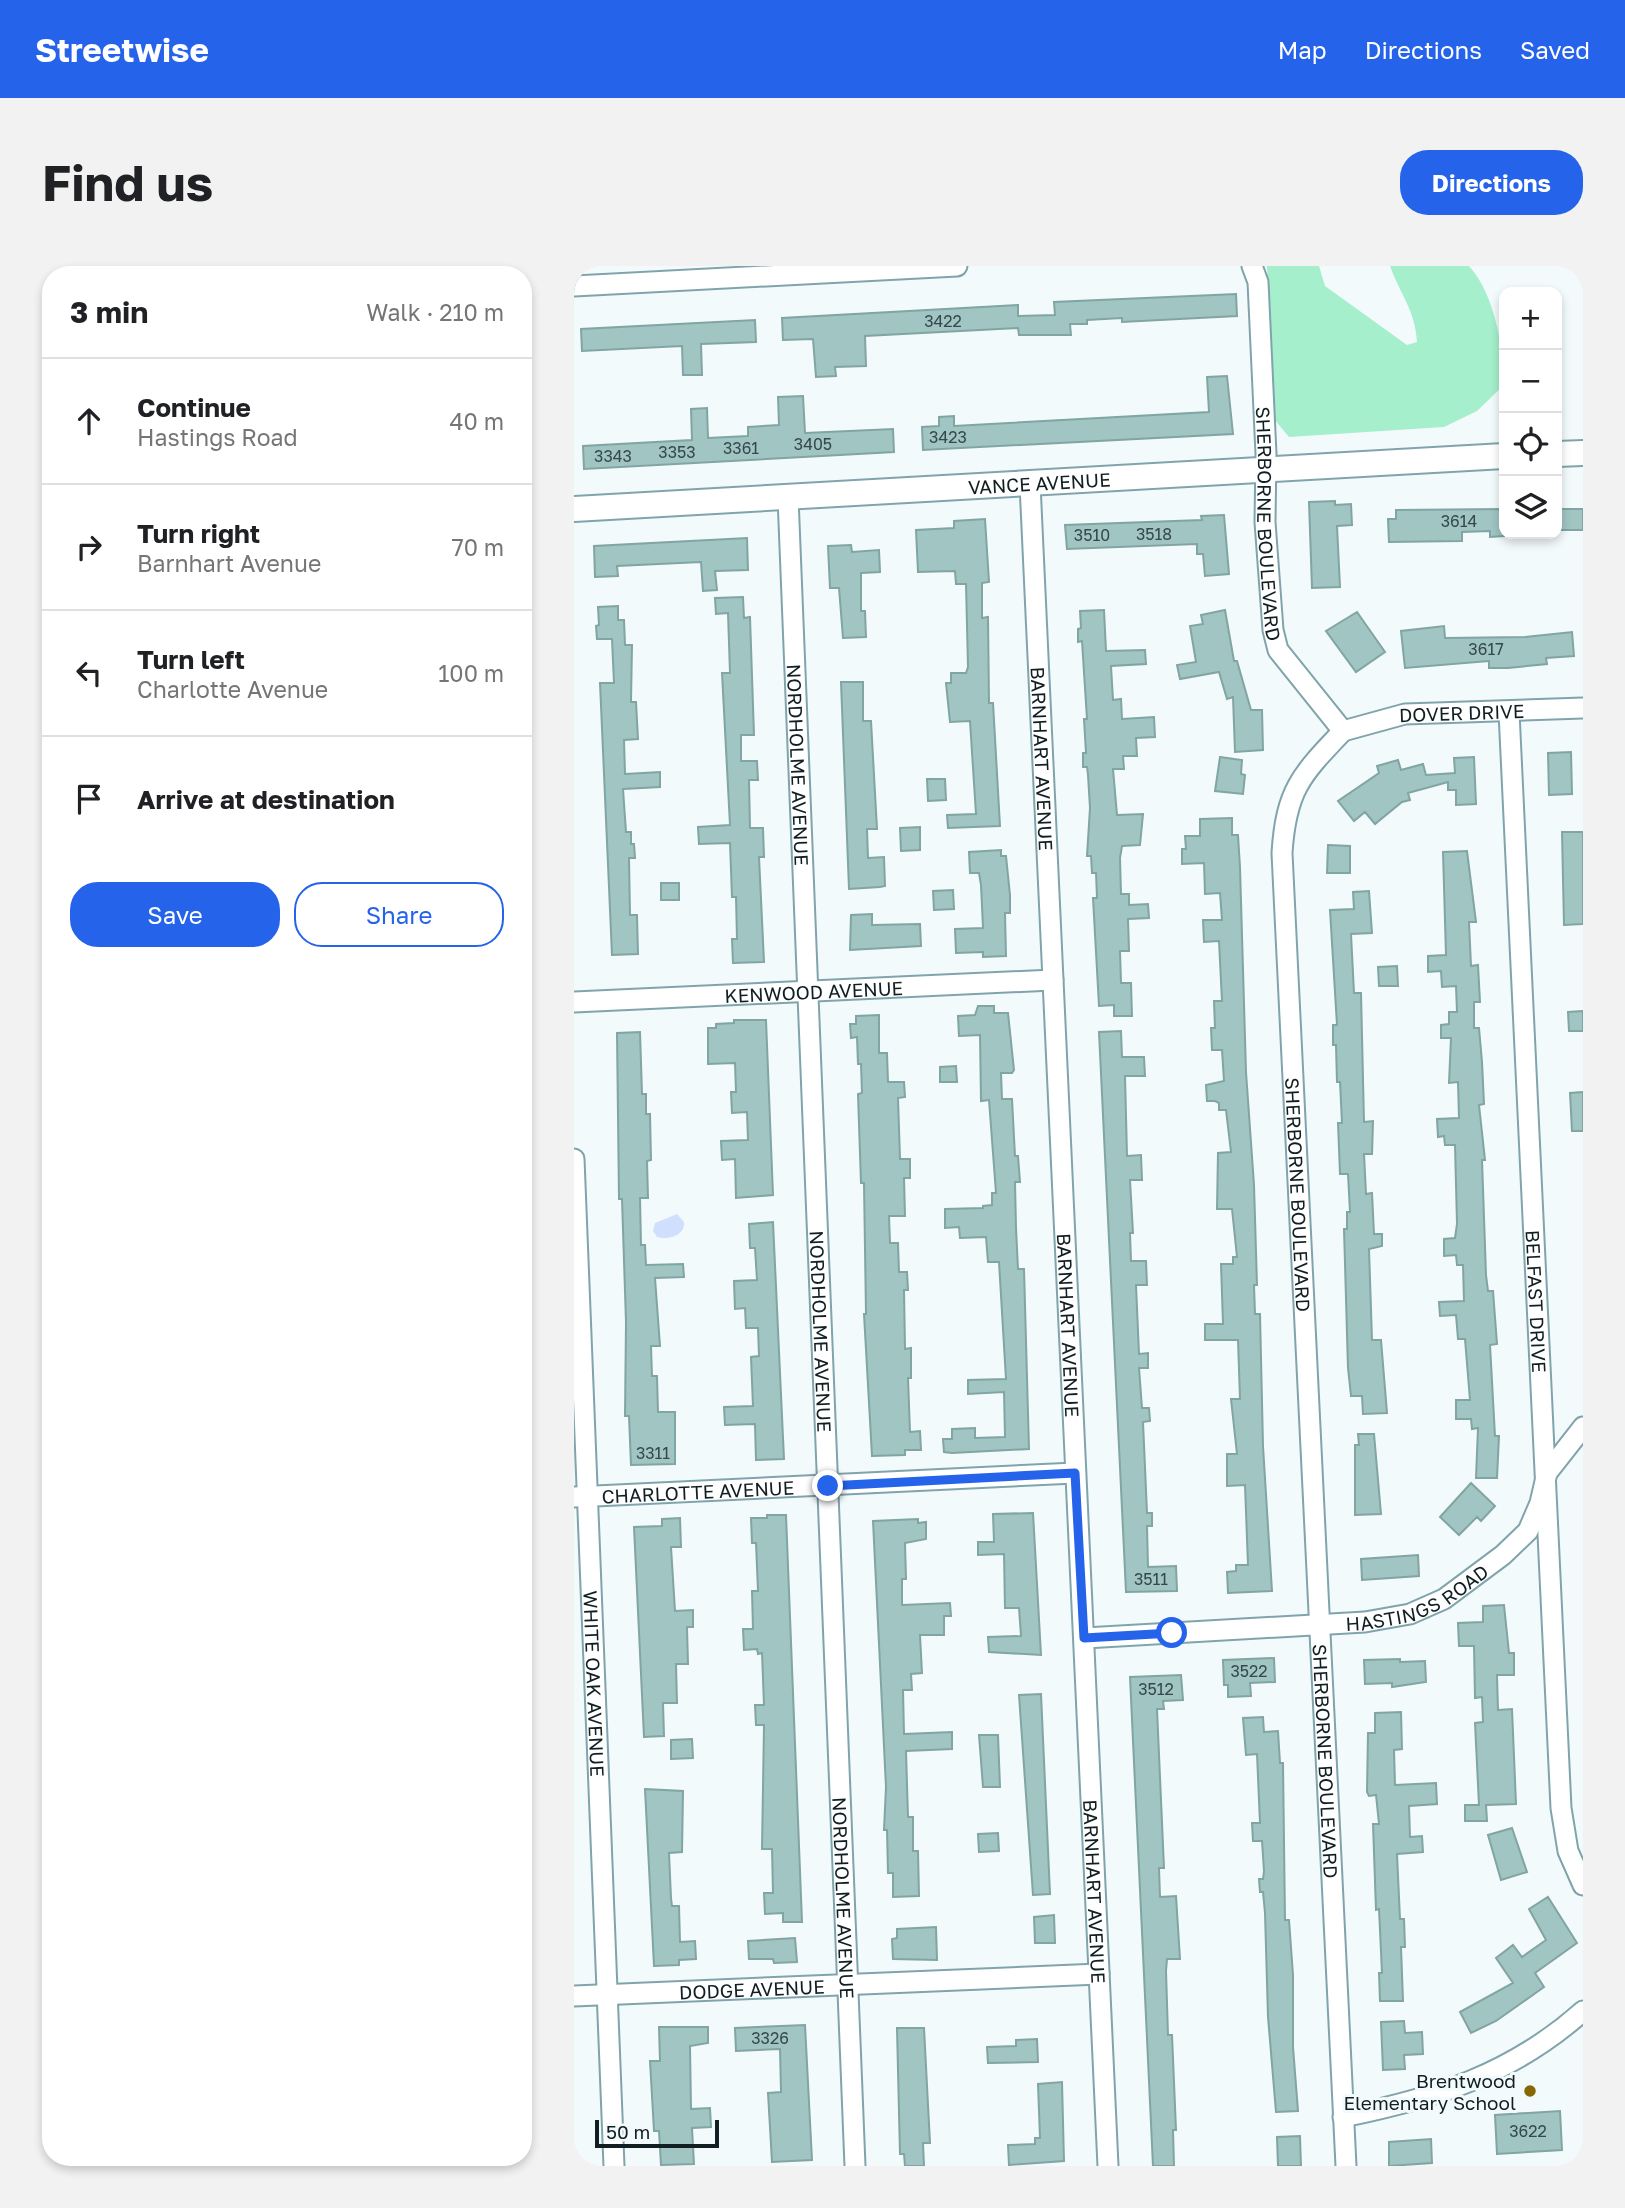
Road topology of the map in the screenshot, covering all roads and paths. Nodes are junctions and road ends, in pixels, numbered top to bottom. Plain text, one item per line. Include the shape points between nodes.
1 (957, 266) edge
2 (1252, 266) edge
3 (574, 286) edge
4 (1583, 453) edge
5 (1562, 454) edge
6 (1499, 456) edge
7 (1266, 472) junction
8 (1030, 484) junction
9 (788, 497) junction
10 (574, 509) edge
11 (1583, 708) edge
12 (1509, 712) junction
13 (1343, 731) junction
14 (1053, 980) junction
15 (809, 991) junction
16 (574, 1002) edge
17 (574, 1159) edge
18 (1583, 1427) edge
19 (1075, 1473) junction
20 (1547, 1473) junction
21 (828, 1486) junction
22 (581, 1496) edge
23 (1318, 1625) junction
24 (1084, 1638) junction
25 (1583, 1885) edge
26 (1099, 1974) junction
27 (848, 1985) junction
28 (607, 1994) junction
29 (574, 1996) edge
30 (1583, 2011) edge
31 (1343, 2118) junction
32 (614, 2166) edge
33 (855, 2166) edge
34 (1108, 2166) edge
35 (1346, 2166) edge

1 - 3 street
2 - 7 street, SHERBORNE BOULEVARD via 1258,282
4 - 5 street
6 - 7 street, VANCE AVENUE
7 - 8 street, VANCE AVENUE
7 - 13 street, SHERBORNE BOULEVARD via 1269,590 1278,650
8 - 9 street, VANCE AVENUE
8 - 14 street, BARNHART AVENUE
9 - 10 street, VANCE AVENUE
9 - 15 street, NORDHOLME AVENUE
11 - 12 street, DOVER DRIVE
12 - 13 street, DOVER DRIVE via 1405,714
12 - 20 street, BELFAST DRIVE
13 - 23 street, SHERBORNE BOULEVARD via 1299,779 1288,804 1282,853
14 - 15 street, KENWOOD AVENUE
14 - 19 street, BARNHART AVENUE
15 - 16 street, KENWOOD AVENUE
15 - 21 street, NORDHOLME AVENUE
17 - 22 street, WHITE OAK AVENUE
18 - 20 street, HASTINGS ROAD
19 - 21 street, CHARLOTTE AVENUE
19 - 24 street, BARNHART AVENUE
20 - 23 street, HASTINGS ROAD via 1528,1531 1470,1583 1410,1615
20 - 25 street, BELFAST DRIVE via 1561,1808 1567,1851
21 - 22 street, CHARLOTTE AVENUE
21 - 27 street, NORDHOLME AVENUE
22 - 28 street, WHITE OAK AVENUE
23 - 24 street, HASTINGS ROAD
23 - 31 street, SHERBORNE BOULEVARD
24 - 26 street, BARNHART AVENUE
26 - 27 street, DODGE AVENUE
26 - 34 street, BARNHART AVENUE
27 - 28 street, DODGE AVENUE
27 - 33 street, NORDHOLME AVENUE
28 - 29 street, DODGE AVENUE
28 - 32 street, WHITE OAK AVENUE
30 - 31 street via 1539,2046 1469,2084
31 - 35 street, SHERBORNE BOULEVARD

